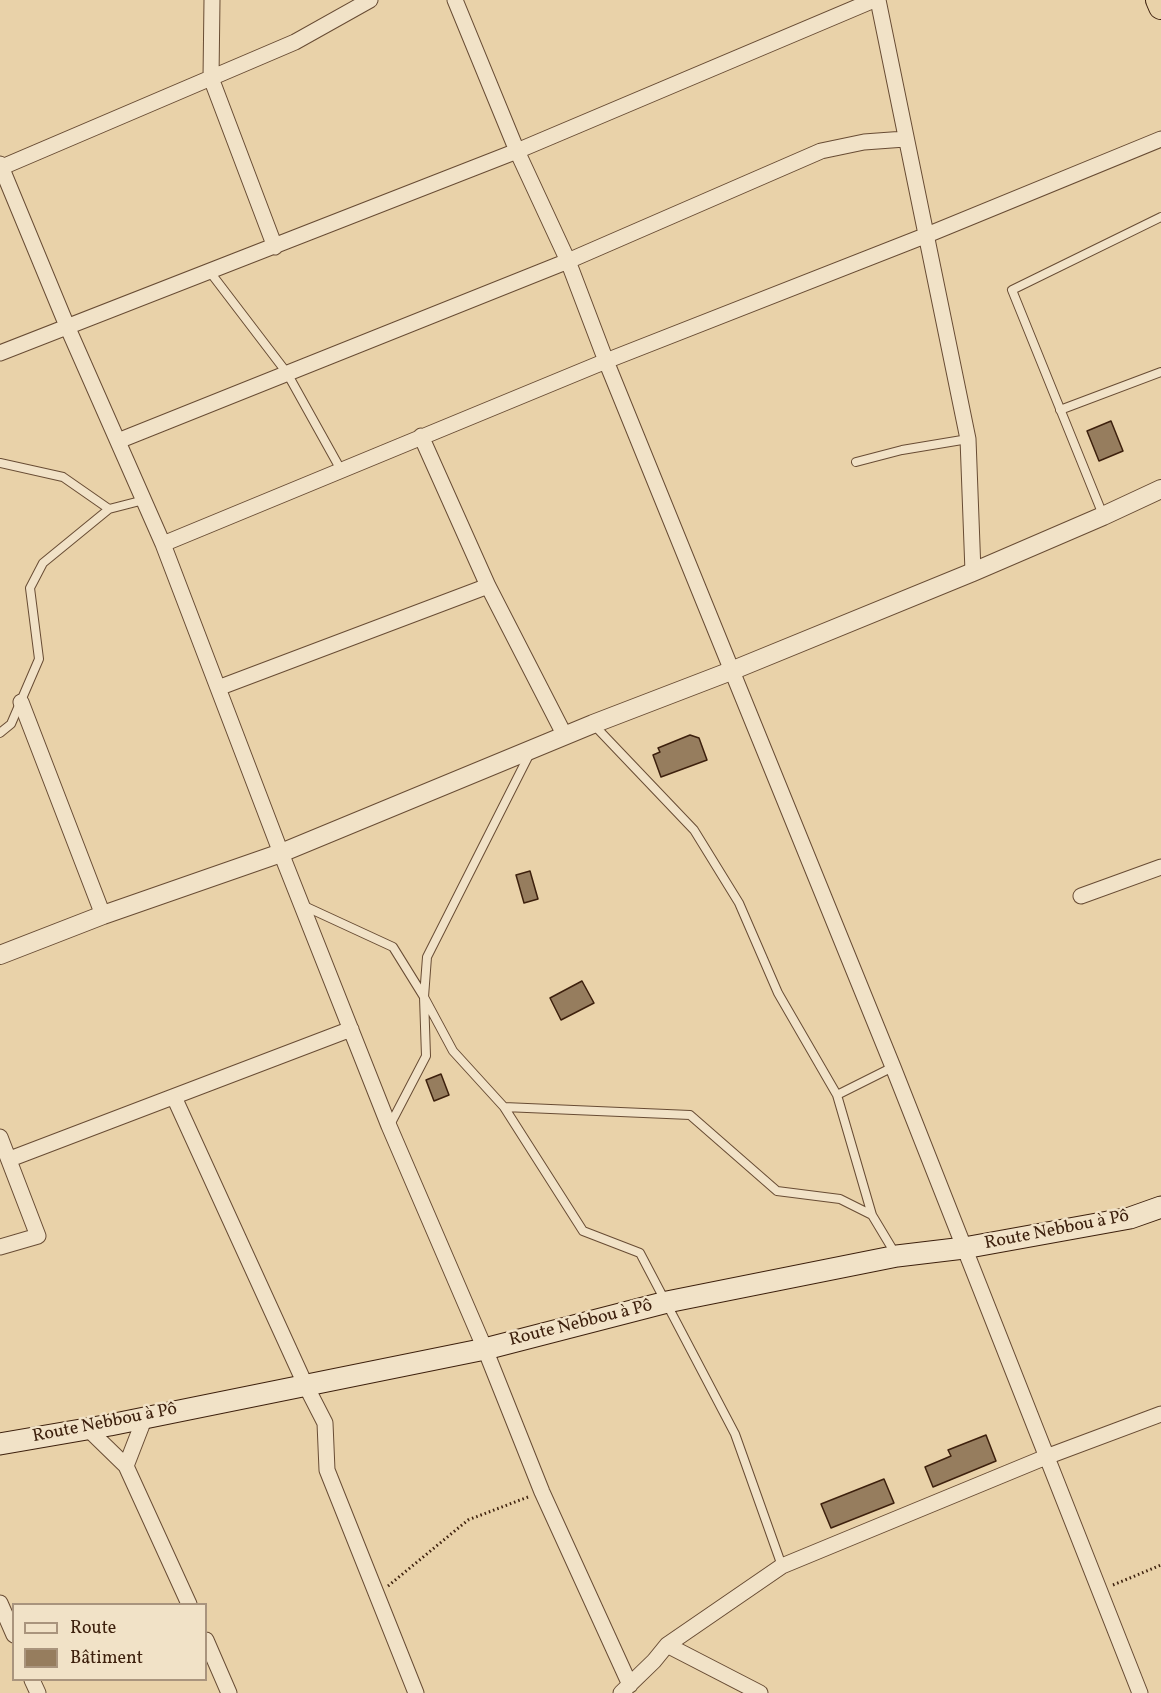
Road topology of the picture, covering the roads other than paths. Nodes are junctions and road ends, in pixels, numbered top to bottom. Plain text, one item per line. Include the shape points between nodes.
1 (212, 0) edge
2 (370, 0) edge
3 (455, 0) edge
4 (876, 0) edge
5 (1158, 0) edge
6 (1161, 7) edge
7 (211, 78) junction
8 (905, 139) junction
9 (1161, 139) edge
10 (517, 151) junction
11 (0, 166) edge
12 (1161, 217) edge
13 (927, 235) junction
14 (275, 247) junction
15 (568, 261) junction
16 (210, 272) junction
17 (67, 326) junction
18 (0, 353) edge
19 (606, 361) junction
20 (1161, 372) edge
21 (287, 373) junction
22 (1060, 410) junction
23 (421, 436) junction
24 (968, 440) junction
25 (118, 441) junction
26 (856, 462) dead end
27 (0, 463) edge
28 (341, 470) junction
29 (1161, 489) edge
30 (144, 500) junction
31 (109, 509) junction
32 (1104, 516) junction
33 (163, 544) junction
34 (972, 572) junction
35 (488, 586) junction
36 (731, 671) junction
37 (218, 688) junction
38 (21, 702) junction
39 (593, 724) junction
40 (0, 733) edge
41 (565, 736) junction
42 (532, 750) junction
43 (281, 853) junction
44 (1161, 867) edge
45 (1081, 896) dead end
46 (301, 904) junction
47 (103, 915) junction
48 (0, 955) edge
49 (424, 996) junction
50 (351, 1029) junction
51 (893, 1067) junction
52 (837, 1095) junction
53 (174, 1097) junction
54 (504, 1107) junction
55 (389, 1126) junction
56 (0, 1137) edge
57 (10, 1159) junction
58 (1161, 1207) edge
59 (872, 1215) junction
60 (0, 1247) edge
61 (964, 1248) junction
62 (897, 1256) junction
63 (667, 1302) junction
64 (485, 1349) junction
65 (305, 1384) junction
66 (1161, 1414) edge
67 (145, 1417) junction
68 (88, 1429) junction
69 (0, 1444) edge
70 (1046, 1457) junction
71 (126, 1466) junction
72 (782, 1566) junction
73 (0, 1603) edge
74 (188, 1603) edge
75 (12, 1630) edge
76 (207, 1642) edge
77 (667, 1645) junction
78 (626, 1689) edge
79 (230, 1693) edge
80 (416, 1693) edge
81 (760, 1693) edge
82 (1140, 1693) edge

1 - 7 street
2 - 7 street via 295,42
3 - 10 street
4 - 8 street
4 - 10 street
5 - 6 highway
7 - 11 street
7 - 14 street
8 - 13 street
8 - 15 street via 821,151
9 - 13 street
10 - 14 street
10 - 15 street
11 - 17 street
12 - 22 lane via 1012,290
13 - 19 street
13 - 24 street
14 - 16 street
15 - 19 street
15 - 21 street
16 - 17 street
16 - 21 lane
17 - 18 street
17 - 25 street
19 - 23 street
19 - 36 street
20 - 22 lane
21 - 25 street
21 - 28 lane
22 - 32 lane
23 - 28 street
23 - 35 street
24 - 26 lane
24 - 34 street
25 - 30 street
27 - 31 lane via 63,477
28 - 33 street
29 - 32 street
30 - 31 lane
30 - 33 street
31 - 38 lane via 43,563 30,588 39,659
32 - 34 street
33 - 37 street
34 - 36 street
35 - 37 street
35 - 41 street
36 - 39 street
36 - 51 street
37 - 43 street
38 - 40 lane via 11,724
38 - 47 street
39 - 41 street
39 - 52 lane via 694,830 740,903 778,993
41 - 42 street
42 - 43 street
42 - 49 lane via 427,957
43 - 46 street
43 - 47 street
44 - 45 street
46 - 49 lane via 393,947
46 - 50 street
47 - 48 street
49 - 54 lane via 453,1051
49 - 55 lane via 426,1056
50 - 53 street
50 - 55 street
51 - 52 lane
51 - 61 street
52 - 59 lane
53 - 57 street
53 - 65 street
54 - 59 lane via 690,1115 777,1191 840,1199
54 - 63 lane via 583,1232 640,1252
55 - 64 street
56 - 57 street
57 - 60 street via 38,1236
58 - 61 main road, Route Nebbou à Pô via 1130,1218
59 - 62 lane
61 - 62 main road, Route Nebbou à Pô
61 - 70 street
62 - 63 main road, Route Nebbou à Pô
63 - 64 main road, Route Nebbou à Pô
63 - 72 lane via 735,1434
64 - 65 main road, Route Nebbou à Pô
64 - 78 street
65 - 67 main road, Route Nebbou à Pô
65 - 80 street via 325,1423 327,1470
66 - 70 street
67 - 68 main road, Route Nebbou à Pô
67 - 71 street
68 - 69 main road, Route Nebbou à Pô
68 - 71 street
70 - 72 street
70 - 82 street
71 - 74 street
72 - 77 street
73 - 75 street
76 - 79 street
77 - 78 street
77 - 81 street

